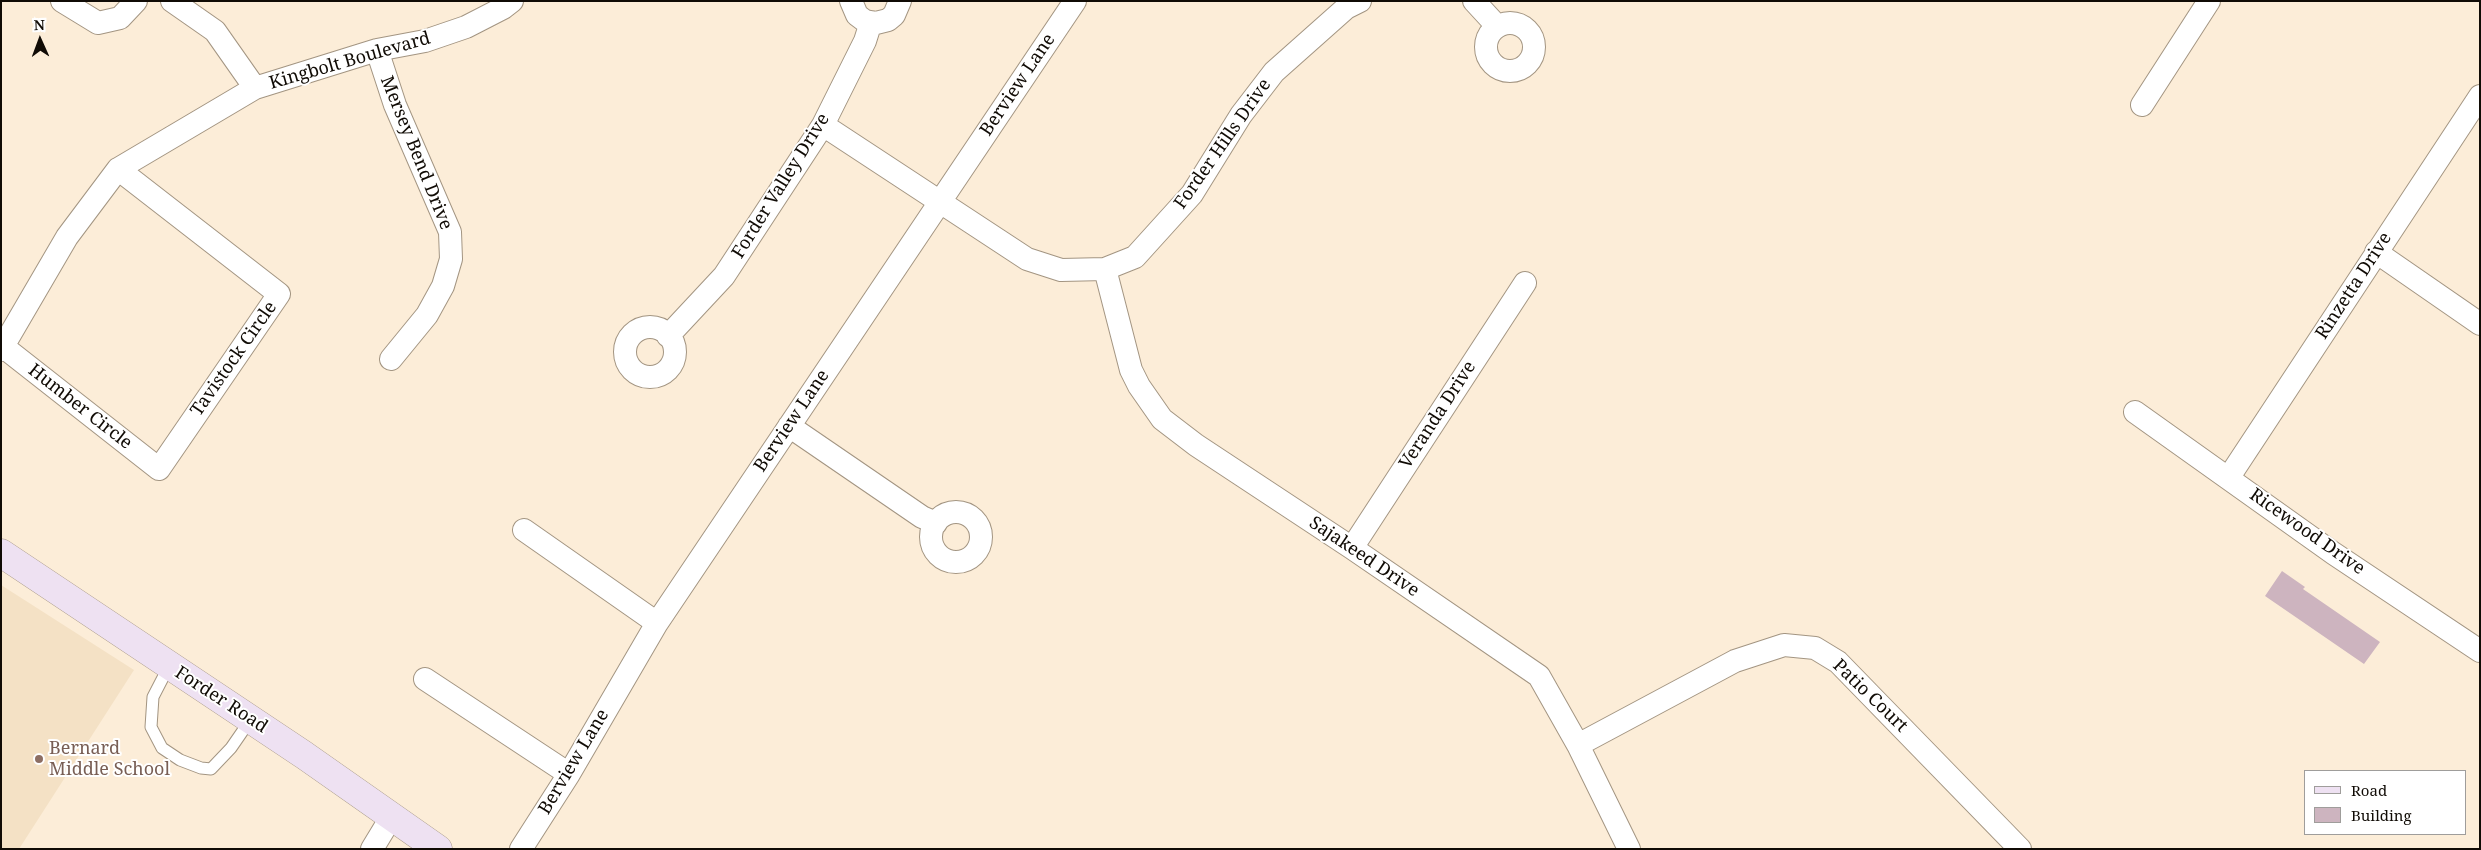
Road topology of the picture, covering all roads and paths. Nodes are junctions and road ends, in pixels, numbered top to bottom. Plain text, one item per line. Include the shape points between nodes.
1 (62, 1) edge
2 (136, 1) edge
3 (172, 1) edge
4 (512, 1) edge
5 (851, 1) edge
6 (900, 1) edge
7 (1075, 1) edge
8 (1360, 1) edge
9 (1474, 1) edge
10 (2209, 1) edge
11 (871, 22) junction
12 (1497, 26) dead end
13 (377, 50) junction
14 (254, 88) junction
15 (2480, 96) edge
16 (2142, 105) dead end
17 (823, 124) junction
18 (118, 169) junction
19 (940, 201) junction
20 (2376, 252) junction
21 (1105, 269) junction
22 (1524, 283) dead end
23 (2480, 324) edge
24 (668, 336) dead end
25 (2, 347) edge
26 (392, 358) dead end
27 (2135, 412) dead end
28 (789, 426) junction
29 (159, 469) joint
30 (2229, 477) junction
31 (936, 523) dead end
32 (524, 530) dead end
33 (1352, 548) junction
34 (1, 553) edge
35 (657, 623) junction
36 (2480, 651) edge
37 (169, 666) junction
38 (425, 679) dead end
39 (250, 719) junction
40 (1578, 744) junction
41 (569, 774) junction
42 (392, 816) junction
43 (372, 849) edge
44 (438, 849) edge
45 (521, 849) edge
46 (1629, 849) edge
47 (2020, 849) edge

1 - 2 street via 98,23 120,18
3 - 14 street via 215,31
4 - 13 street, Kingbolt Boulevard via 466,26 425,41
5 - 11 street via 857,15
6 - 11 street via 898,9 888,20
7 - 19 street, Berview Lane
8 - 21 street, Forder Hills Drive via 1346,8 1274,72 1241,115 1192,194 1135,256
9 - 12 street
10 - 16 street
11 - 17 street, Forder Valley Drive via 865,41
13 - 14 street, Kingbolt Boulevard
13 - 26 street, Mersey Bend Drive via 395,105 450,232 451,260 443,286 427,315
14 - 18 street, Kingbolt Boulevard
15 - 20 street, Rinzetta Drive
17 - 19 street, Forder Hills Drive
17 - 24 street, Forder Valley Drive via 724,276
18 - 25 street, Kingbolt Boulevard via 67,237
18 - 29 street, Tavistock Circle via 279,294
19 - 21 street, Forder Hills Drive via 1027,259 1061,270
19 - 28 street, Berview Lane
20 - 23 street
20 - 30 street, Rinzetta Drive
21 - 33 street, Sajakeed Drive via 1131,370 1162,419
22 - 33 street, Veranda Drive
25 - 29 street, Humber Circle
27 - 30 street, Ricewood Drive
28 - 31 street via 922,517
28 - 35 street, Berview Lane
30 - 36 street, Ricewood Drive via 2334,553
32 - 35 street
33 - 40 street, Sajakeed Drive via 1539,676
34 - 37 main road, Forder Road
35 - 41 street, Berview Lane
37 - 39 main road, Forder Road
37 - 39 lane via 153,697 150,714 155,738 162,748 180,760 210,769 231,748
38 - 41 street
39 - 42 main road, Forder Road
40 - 46 street, Sajakeed Drive
40 - 47 street, Patio Court via 1735,661 1784,645 1815,648 1838,662
41 - 45 street, Berview Lane
42 - 43 street
42 - 44 main road, Forder Road

